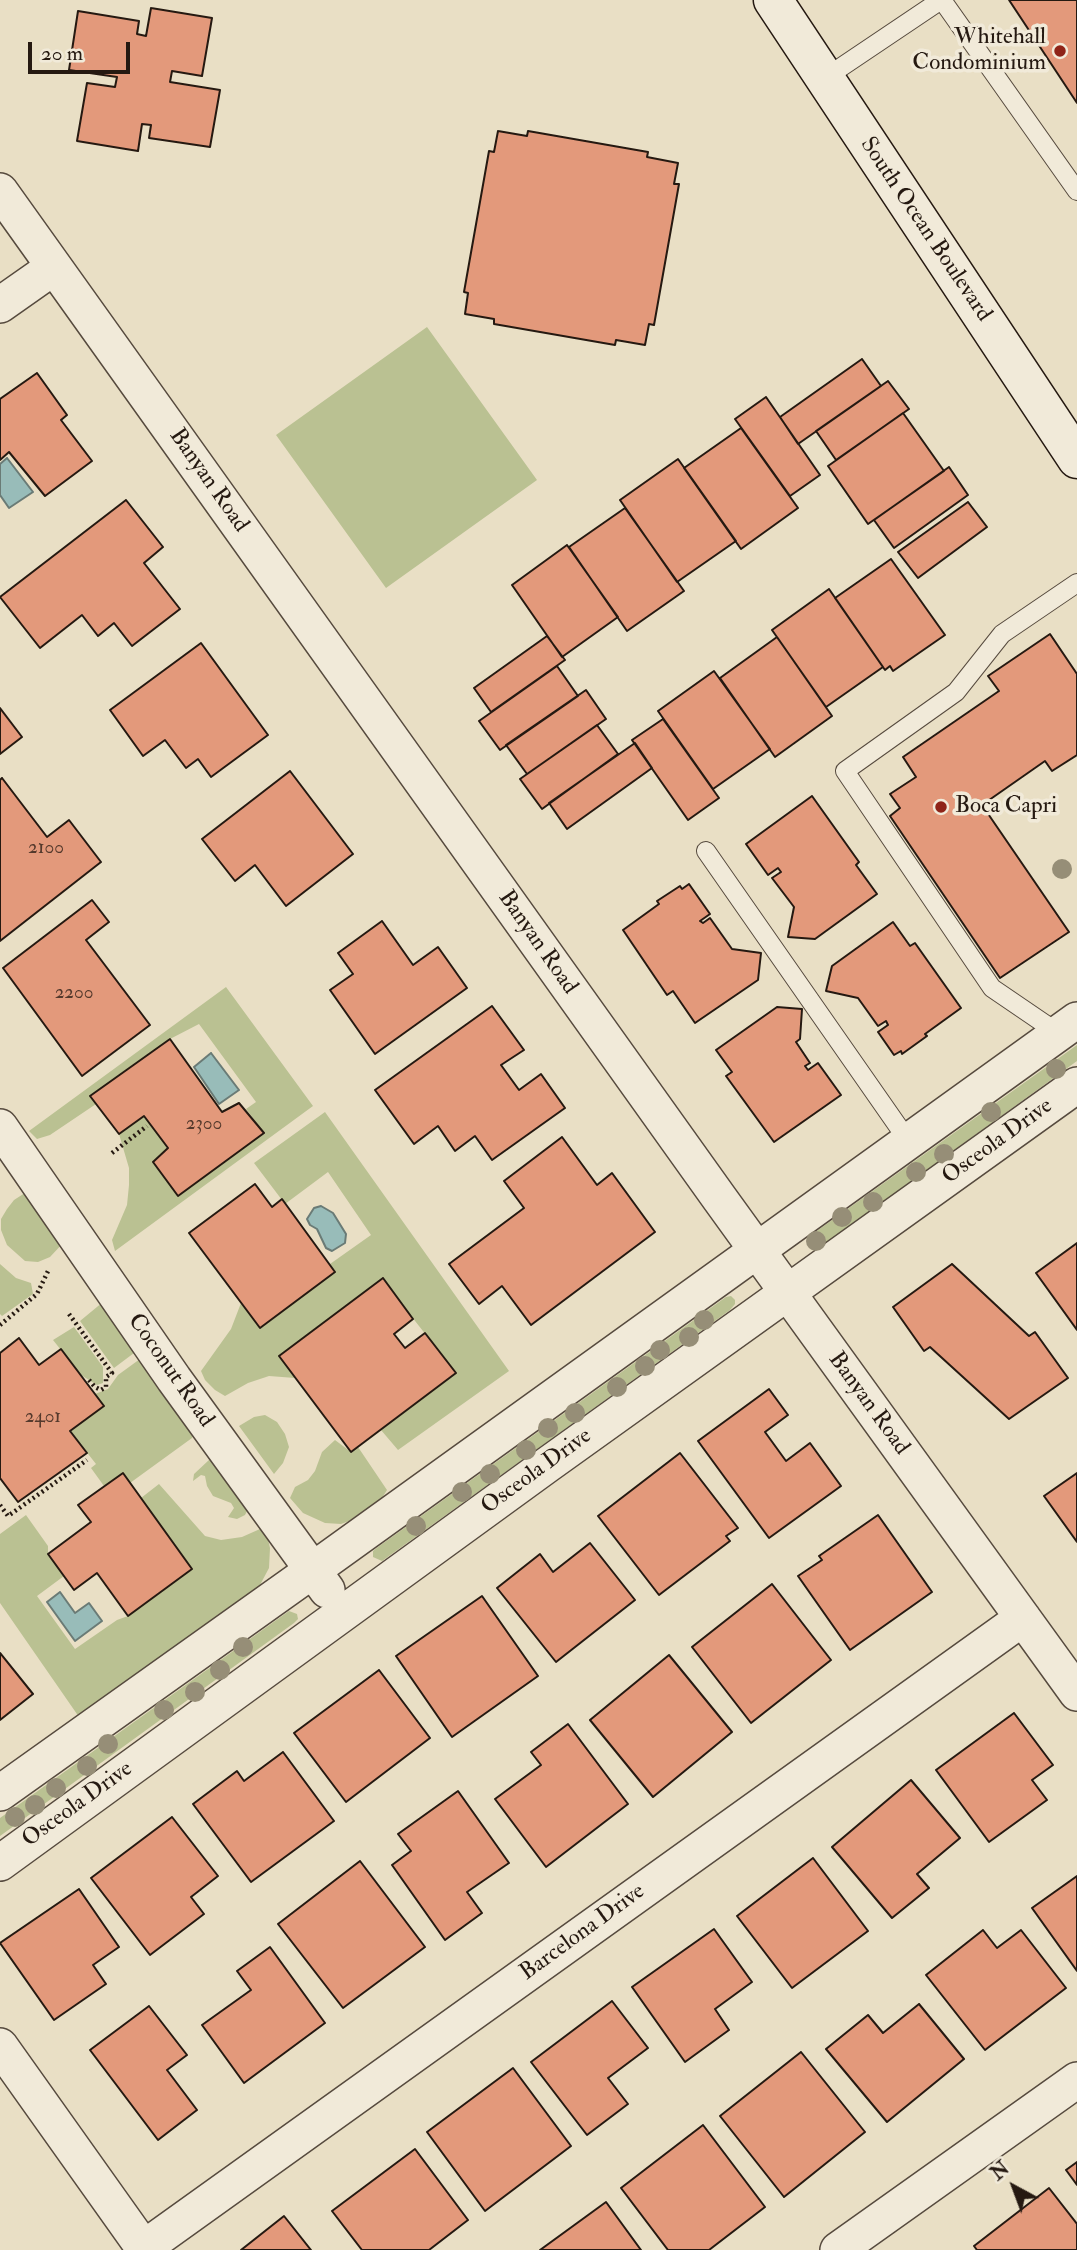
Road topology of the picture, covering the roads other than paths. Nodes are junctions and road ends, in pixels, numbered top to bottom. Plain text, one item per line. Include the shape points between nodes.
1 (773, 0) edge
2 (941, 0) edge
3 (825, 78) junction
4 (0, 191) edge
5 (1077, 191) edge
6 (54, 267) junction
7 (0, 305) edge
8 (1077, 459) edge
9 (1077, 583) edge
10 (706, 851) dead end
11 (1067, 1027) edge
12 (1077, 1085) edge
13 (0, 1127) edge
14 (909, 1142) junction
15 (758, 1251) junction
16 (788, 1293) junction
17 (313, 1570) junction
18 (342, 1613) junction
19 (1023, 1618) junction
20 (1077, 1693) edge
21 (0, 1793) edge
22 (0, 1863) edge
23 (0, 2046) edge
24 (1077, 2080) edge
25 (145, 2249) edge
26 (838, 2250) edge

1 - 3 main road, South Ocean Boulevard
2 - 3 lane
2 - 5 lane
3 - 8 main road, South Ocean Boulevard
4 - 6 street, Banyan Road
6 - 7 street
6 - 15 street, Banyan Road
9 - 11 lane via 1002,634 956,692 845,771 992,988
10 - 14 lane
11 - 14 street
12 - 16 street, Osceola Drive
13 - 17 street, Coconut Road
14 - 15 street
15 - 16 street, Banyan Road
15 - 17 street
16 - 18 street, Osceola Drive
16 - 19 street, Banyan Road
17 - 18 street, Coconut Road
17 - 21 street
18 - 22 street, Osceola Drive
19 - 20 street, Banyan Road
19 - 25 street, Barcelona Drive
23 - 25 street
24 - 26 street

